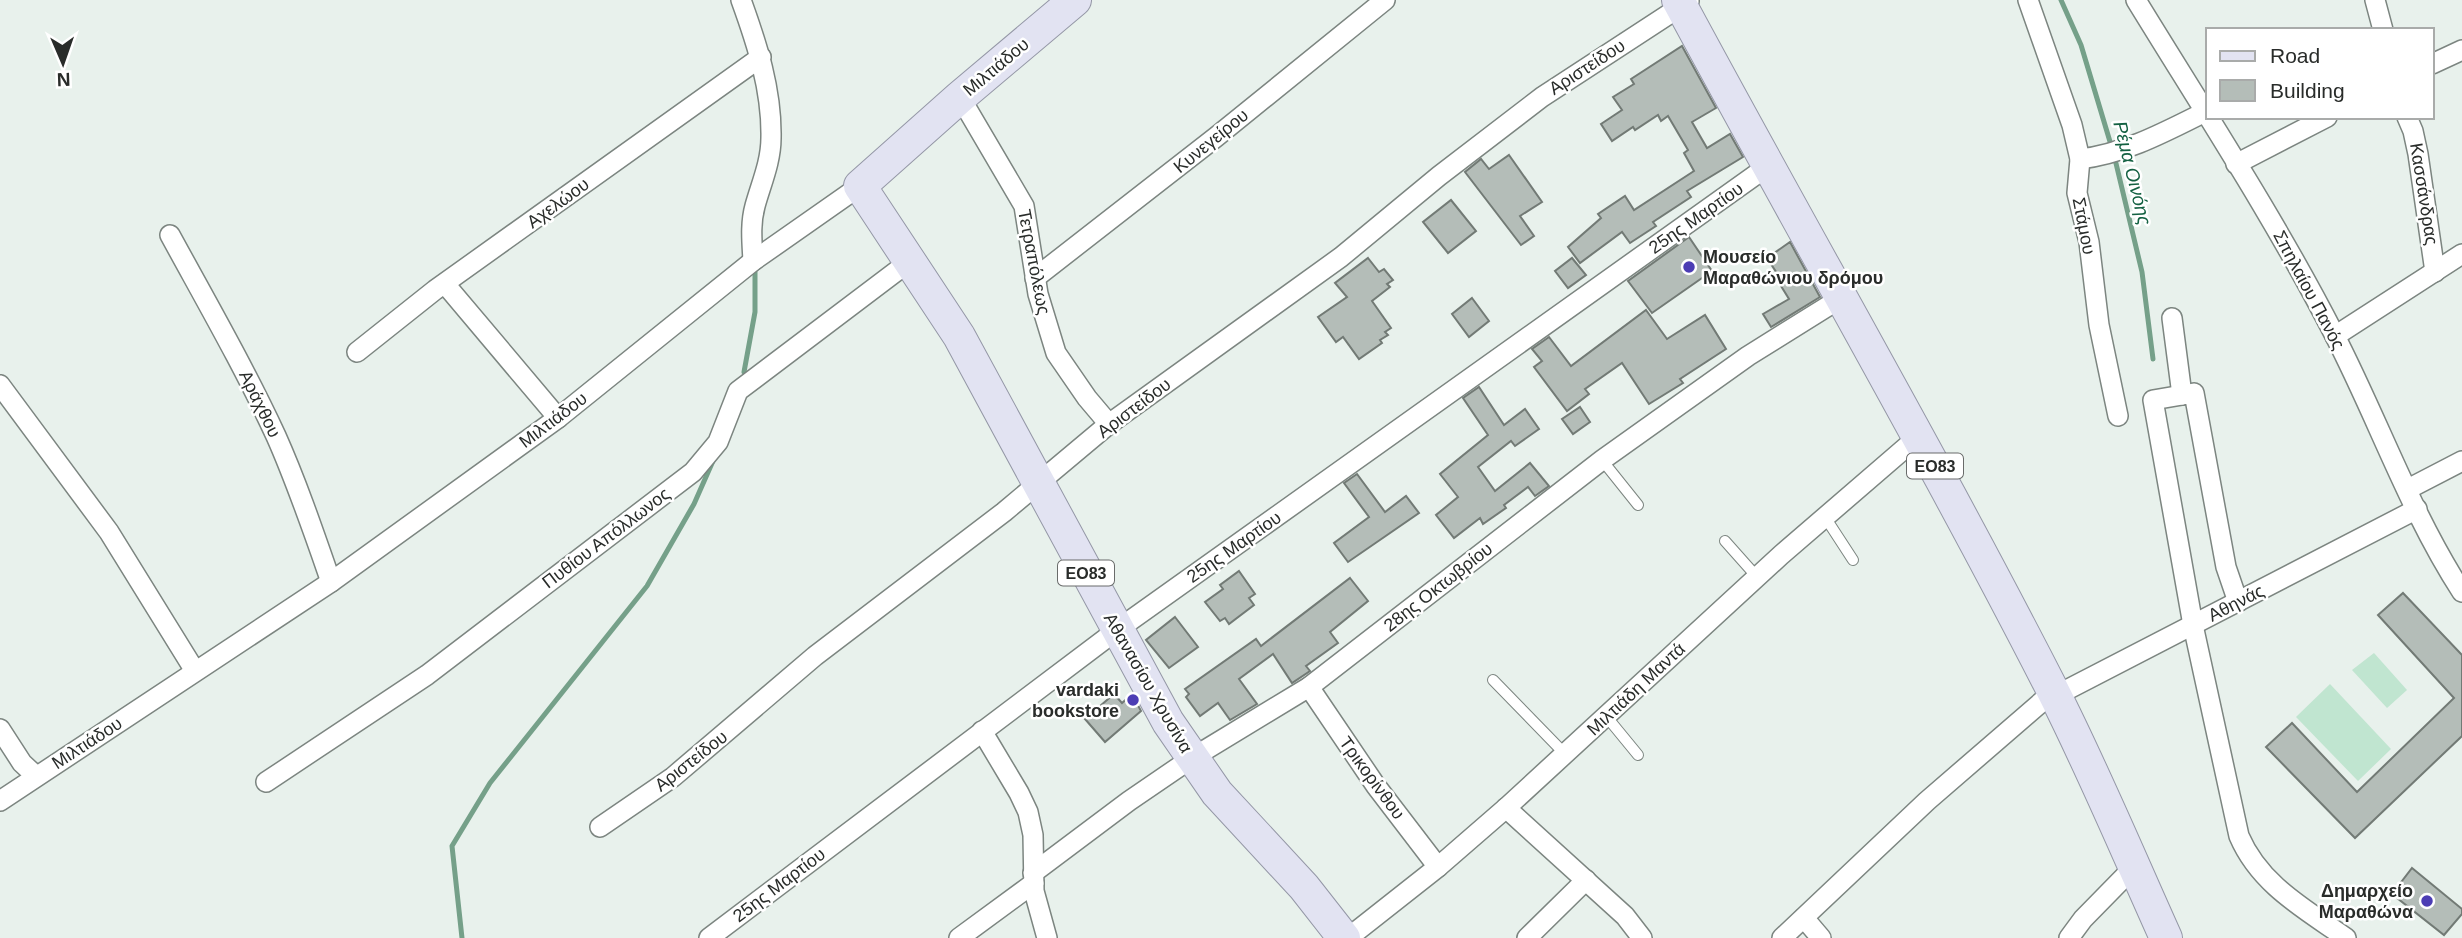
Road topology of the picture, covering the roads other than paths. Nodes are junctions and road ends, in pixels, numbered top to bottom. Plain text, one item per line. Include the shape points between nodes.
1 (741, 0) edge
2 (1385, 0) edge
3 (2028, 0) edge
4 (2136, 0) edge
5 (2375, 0) edge
6 (1073, 1) edge
7 (1683, 2) edge
8 (2382, 28) edge
9 (2462, 50) edge
10 (761, 57) junction
11 (2434, 63) edge
12 (960, 97) junction
13 (2204, 112) junction
14 (2206, 115) edge
15 (2208, 119) edge
16 (2323, 119) edge
17 (2408, 119) edge
18 (2080, 159) junction
19 (2236, 164) junction
20 (1768, 166) junction
21 (860, 186) junction
22 (170, 235) dead end
23 (2462, 254) edge
24 (753, 261) junction
25 (910, 261) junction
26 (2435, 272) junction
27 (1035, 278) junction
28 (445, 284) junction
29 (1841, 298) junction
30 (2172, 318) dead end
31 (2335, 336) junction
32 (357, 352) dead end
33 (0, 385) edge
34 (2182, 395) junction
35 (2118, 416) dead end
36 (558, 418) junction
37 (1109, 424) junction
38 (1919, 436) junction
39 (1602, 460) junction
40 (2462, 461) edge
41 (1038, 484) junction
42 (2408, 489) junction
43 (1638, 505) dead end
44 (2417, 509) junction
45 (1825, 517) junction
46 (1725, 541) dead end
47 (1853, 560) dead end
48 (1757, 577) junction
49 (331, 582) junction
50 (2462, 592) edge
51 (2238, 602) junction
52 (2193, 625) junction
53 (1117, 630) junction
54 (195, 671) junction
55 (1493, 680) dead end
56 (1309, 687) junction
57 (2054, 694) junction
58 (1606, 716) junction
59 (0, 729) edge
60 (982, 732) junction
61 (1565, 754) junction
62 (1638, 755) dead end
63 (1192, 758) junction
64 (36, 776) junction
65 (266, 782) dead end
66 (0, 800) edge
67 (1506, 808) junction
68 (600, 827) dead end
69 (1438, 867) junction
70 (2134, 867) junction
71 (1034, 878) junction
72 (1586, 880) junction
73 (1804, 918) junction
74 (709, 938) edge
75 (959, 938) edge
76 (1047, 938) edge
77 (1346, 938) edge
78 (1527, 938) edge
79 (1642, 938) edge
80 (1782, 938) edge
81 (1821, 938) edge
82 (2069, 938) edge
83 (2166, 938) edge
84 (2346, 938) edge

1 - 10 street
2 - 27 street, Κυνεγείρου
3 - 18 street, Στάμου
4 - 13 street, Σπηλαίου Πανός
5 - 8 street
6 - 12 main road, Μιλτιάδου
7 - 20 main road, ΕΟ83
7 - 37 street, Αριστείδου via 1542,97 1341,257
9 - 11 street
10 - 24 street via 771,138 754,208
10 - 28 street, Αχελώου
12 - 21 main road, Μιλτιάδου
12 - 27 street, Τετραπόλεως via 1024,205
13 - 14 street, Σπηλαίου Πανός
13 - 18 street via 2127,148
15 - 19 street, Σπηλαίου Πανός
16 - 19 street
17 - 26 street, Κασσάνδρας via 2418,154
18 - 35 street, Στάμου via 2077,193
19 - 31 street, Σπηλαίου Πανός
20 - 29 main road, ΕΟ83
20 - 53 street, 25ης Μαρτίου
21 - 24 street, Μιλτιάδου
21 - 25 main road, Αθανασίου Χρυσίνα / ΕΟ83
22 - 49 street, Αράχθου via 275,433
23 - 26 street
24 - 36 street, Μιλτιάδου
25 - 41 main road, Αθανασίου Χρυσίνα / ΕΟ83 via 959,336
25 - 65 street, Πυθίου Απόλλωνος via 738,391 716,446 693,472 427,675
26 - 31 street
27 - 37 street, Τετραπόλεως via 1056,353
28 - 32 street, Αχελώου
28 - 36 street
29 - 38 main road, ΕΟ83
29 - 39 street, 28ης Οκτωβρίου via 1748,356
30 - 34 street
31 - 42 street, Σπηλαίου Πανός
33 - 54 street via 109,532
34 - 51 street via 2194,393 2226,567
34 - 52 street via 2153,400
36 - 49 street, Μιλτιάδου
37 - 41 street, Αριστείδου
38 - 45 street, Μιλτιάδη Μαντά
38 - 57 main road, ΕΟ83
39 - 43 lane
39 - 56 street, 28ης Οκτωβρίου
40 - 42 street
41 - 53 main road, Αθανασίου Χρυσίνα / ΕΟ83
41 - 68 street, Αριστείδου via 815,656 673,777
42 - 44 street, Σπηλαίου Πανός
44 - 50 street, Σπηλαίου Πανός
44 - 51 street, Αθηνάς
45 - 47 lane
45 - 48 street, Μιλτιάδη Μαντά
46 - 48 lane
48 - 58 street, Μιλτιάδη Μαντά
49 - 54 street, Μιλτιάδου
51 - 52 street, Αθηνάς
52 - 57 street, Αθηνάς
52 - 84 street via 2244,846 2270,883
53 - 60 street, 25ης Μαρτίου
53 - 63 main road, Αθανασίου Χρυσίνα / ΕΟ83
54 - 64 street, Μιλτιάδου
55 - 61 lane
56 - 63 street, 28ης Οκτωβρίου
56 - 69 street, Τρικορίνθου
57 - 70 main road, ΕΟ83
57 - 73 street, Αθηνάς via 1927,801
58 - 61 street, Μιλτιάδη Μαντά
58 - 62 lane
59 - 64 street
60 - 71 street via 1028,812
60 - 74 street, 25ης Μαρτίου
61 - 67 street, Μιλτιάδη Μαντά
63 - 71 street, 28ης Οκτωβρίου via 1129,801
63 - 77 main road, Αθανασίου Χρυσίνα / ΕΟ83
64 - 66 street, Μιλτιάδου
67 - 69 street, Μιλτιάδη Μαντά
67 - 72 street
69 - 77 street, Μιλτιάδη Μαντά
70 - 82 street
70 - 83 main road, ΕΟ83
71 - 75 street, 28ης Οκτωβρίου
71 - 76 street
72 - 78 street
72 - 79 street via 1626,916
73 - 80 street, Αθηνάς
73 - 81 street

